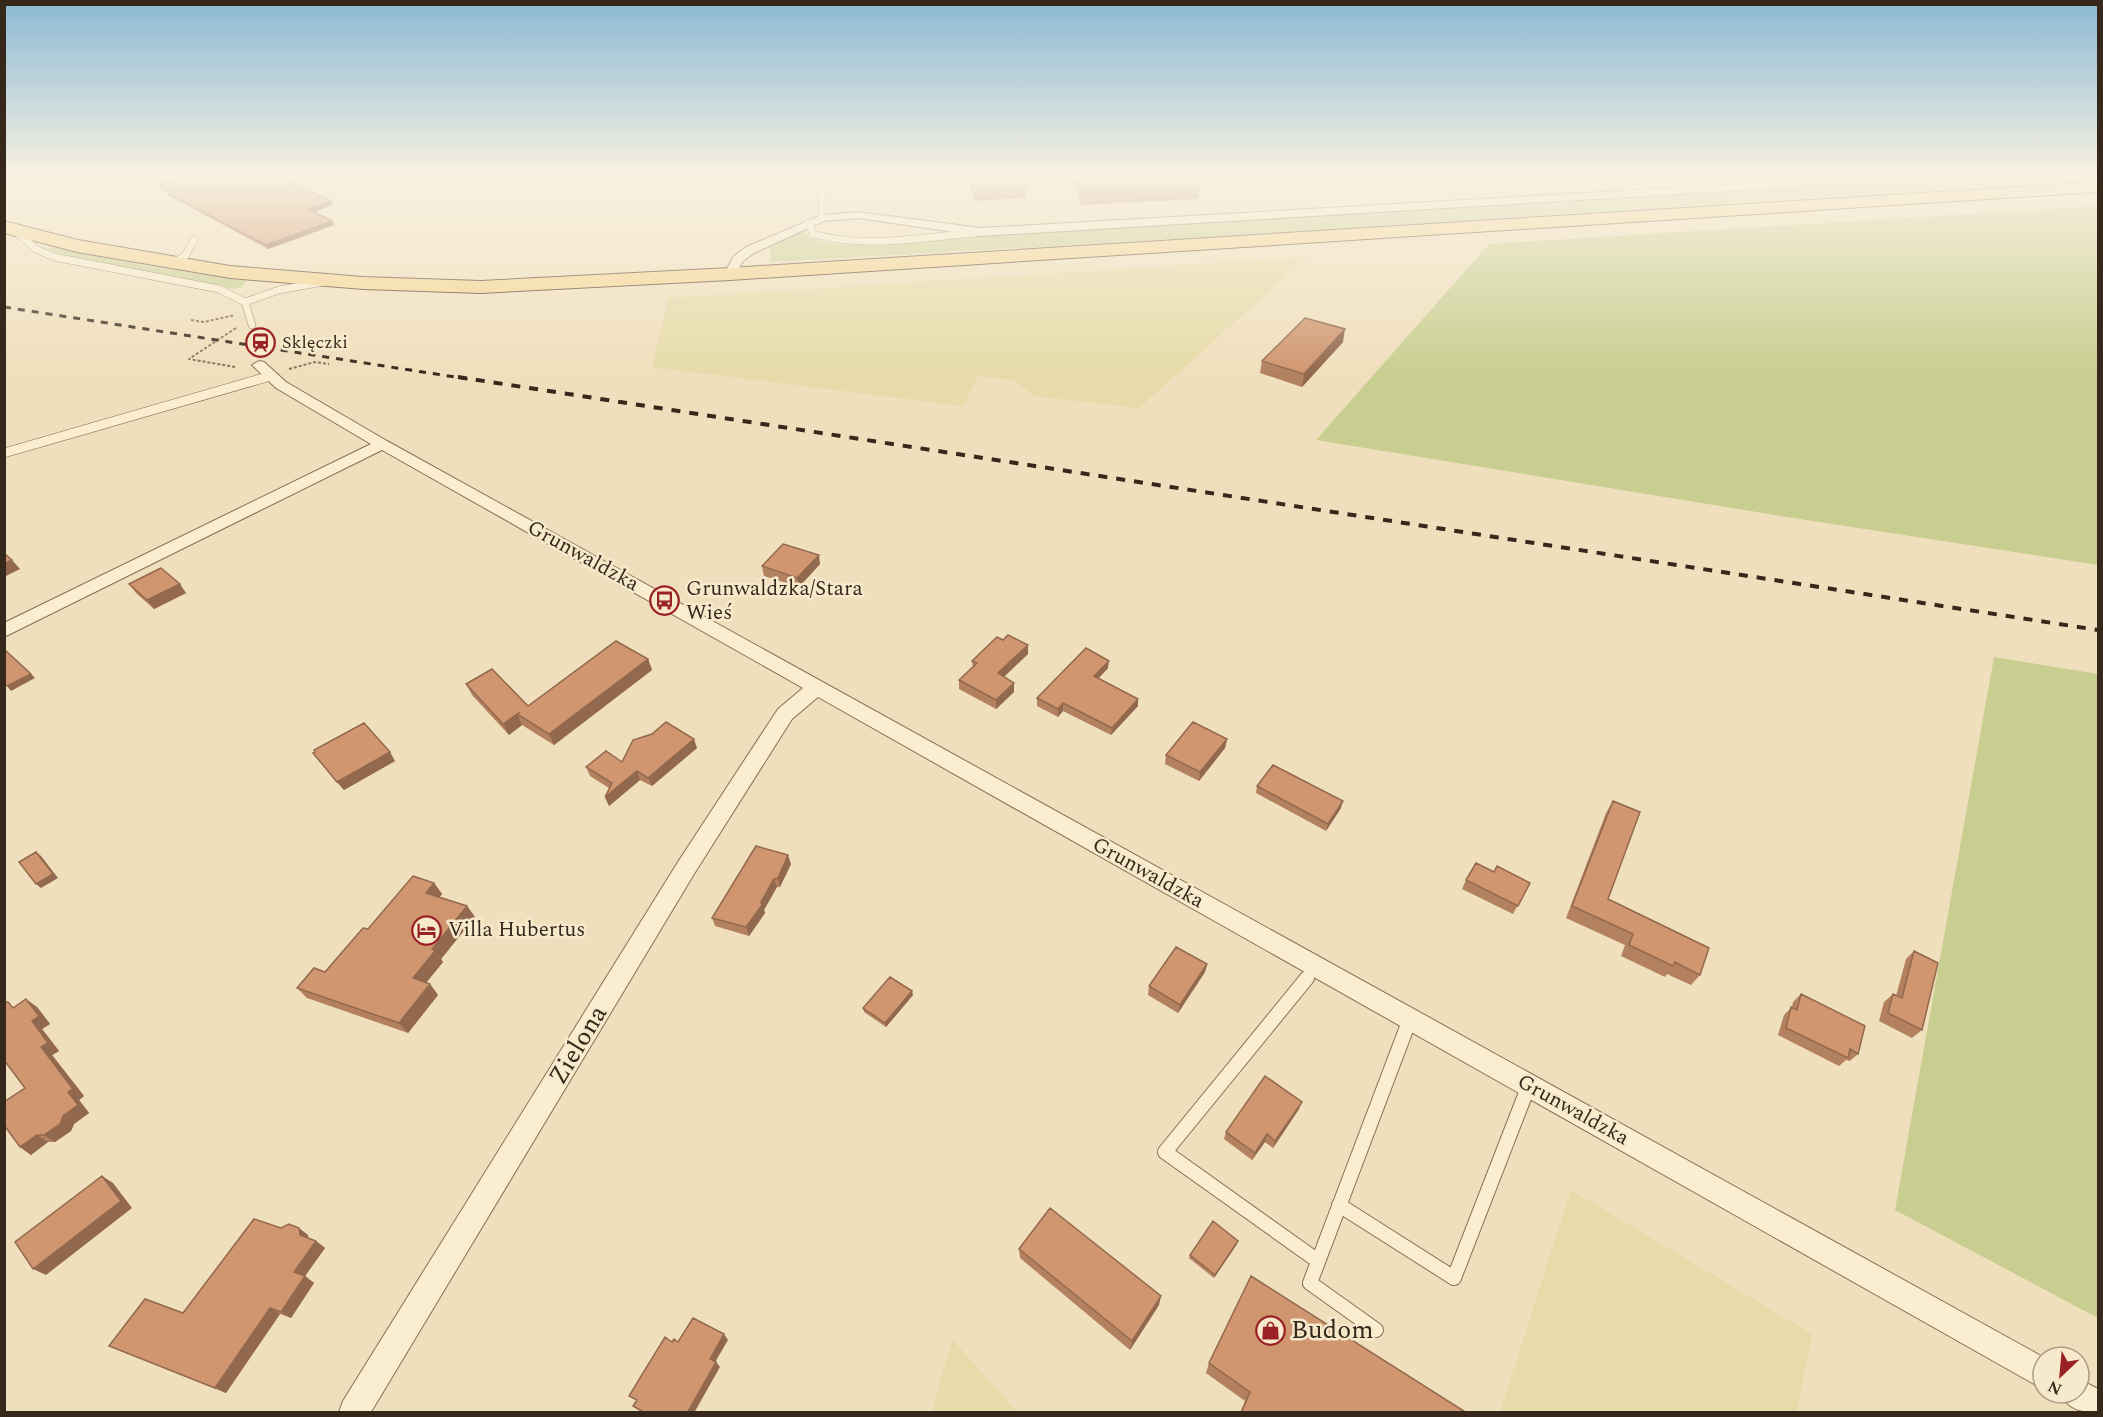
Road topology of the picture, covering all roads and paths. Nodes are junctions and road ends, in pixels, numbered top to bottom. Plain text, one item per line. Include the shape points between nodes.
1 (28, 242) edge
2 (118, 242) edge
3 (767, 242) edge
4 (1231, 242) edge
5 (184, 253) junction
6 (730, 274) junction
7 (603, 280) junction
8 (328, 281) junction
9 (245, 302) junction
10 (191, 320) dead end
11 (252, 325) dead end
12 (259, 365) dead end
13 (271, 376) junction
14 (382, 444) junction
15 (4, 453) edge
16 (4, 631) edge
17 (816, 688) junction
18 (1316, 966) junction
19 (1410, 1019) junction
20 (1529, 1085) junction
21 (1339, 1205) junction
22 (1318, 1261) junction
23 (1376, 1330) dead end
24 (2031, 1367) edge
25 (354, 1413) edge

1 - 9 lane via 54,257 219,289
2 - 5 main road
3 - 6 street via 738,259
4 - 6 main road
5 - 7 main road via 300,270 373,275
5 - 8 main road
6 - 7 main road
7 - 8 main road via 481,287
8 - 9 lane via 279,290
9 - 10 path via 234,307 236,314 204,322
9 - 11 lane
12 - 13 street, Grunwaldzka
13 - 14 street, Grunwaldzka
13 - 15 lane
14 - 16 street
14 - 17 street, Grunwaldzka
17 - 18 street, Grunwaldzka
17 - 25 street, Zielona via 785,714 686,868
18 - 19 street, Grunwaldzka
18 - 22 lane via 1166,1152
19 - 20 street, Grunwaldzka
19 - 21 lane
20 - 21 lane via 1454,1278
20 - 24 street, Grunwaldzka
21 - 22 lane
22 - 23 lane via 1310,1283

